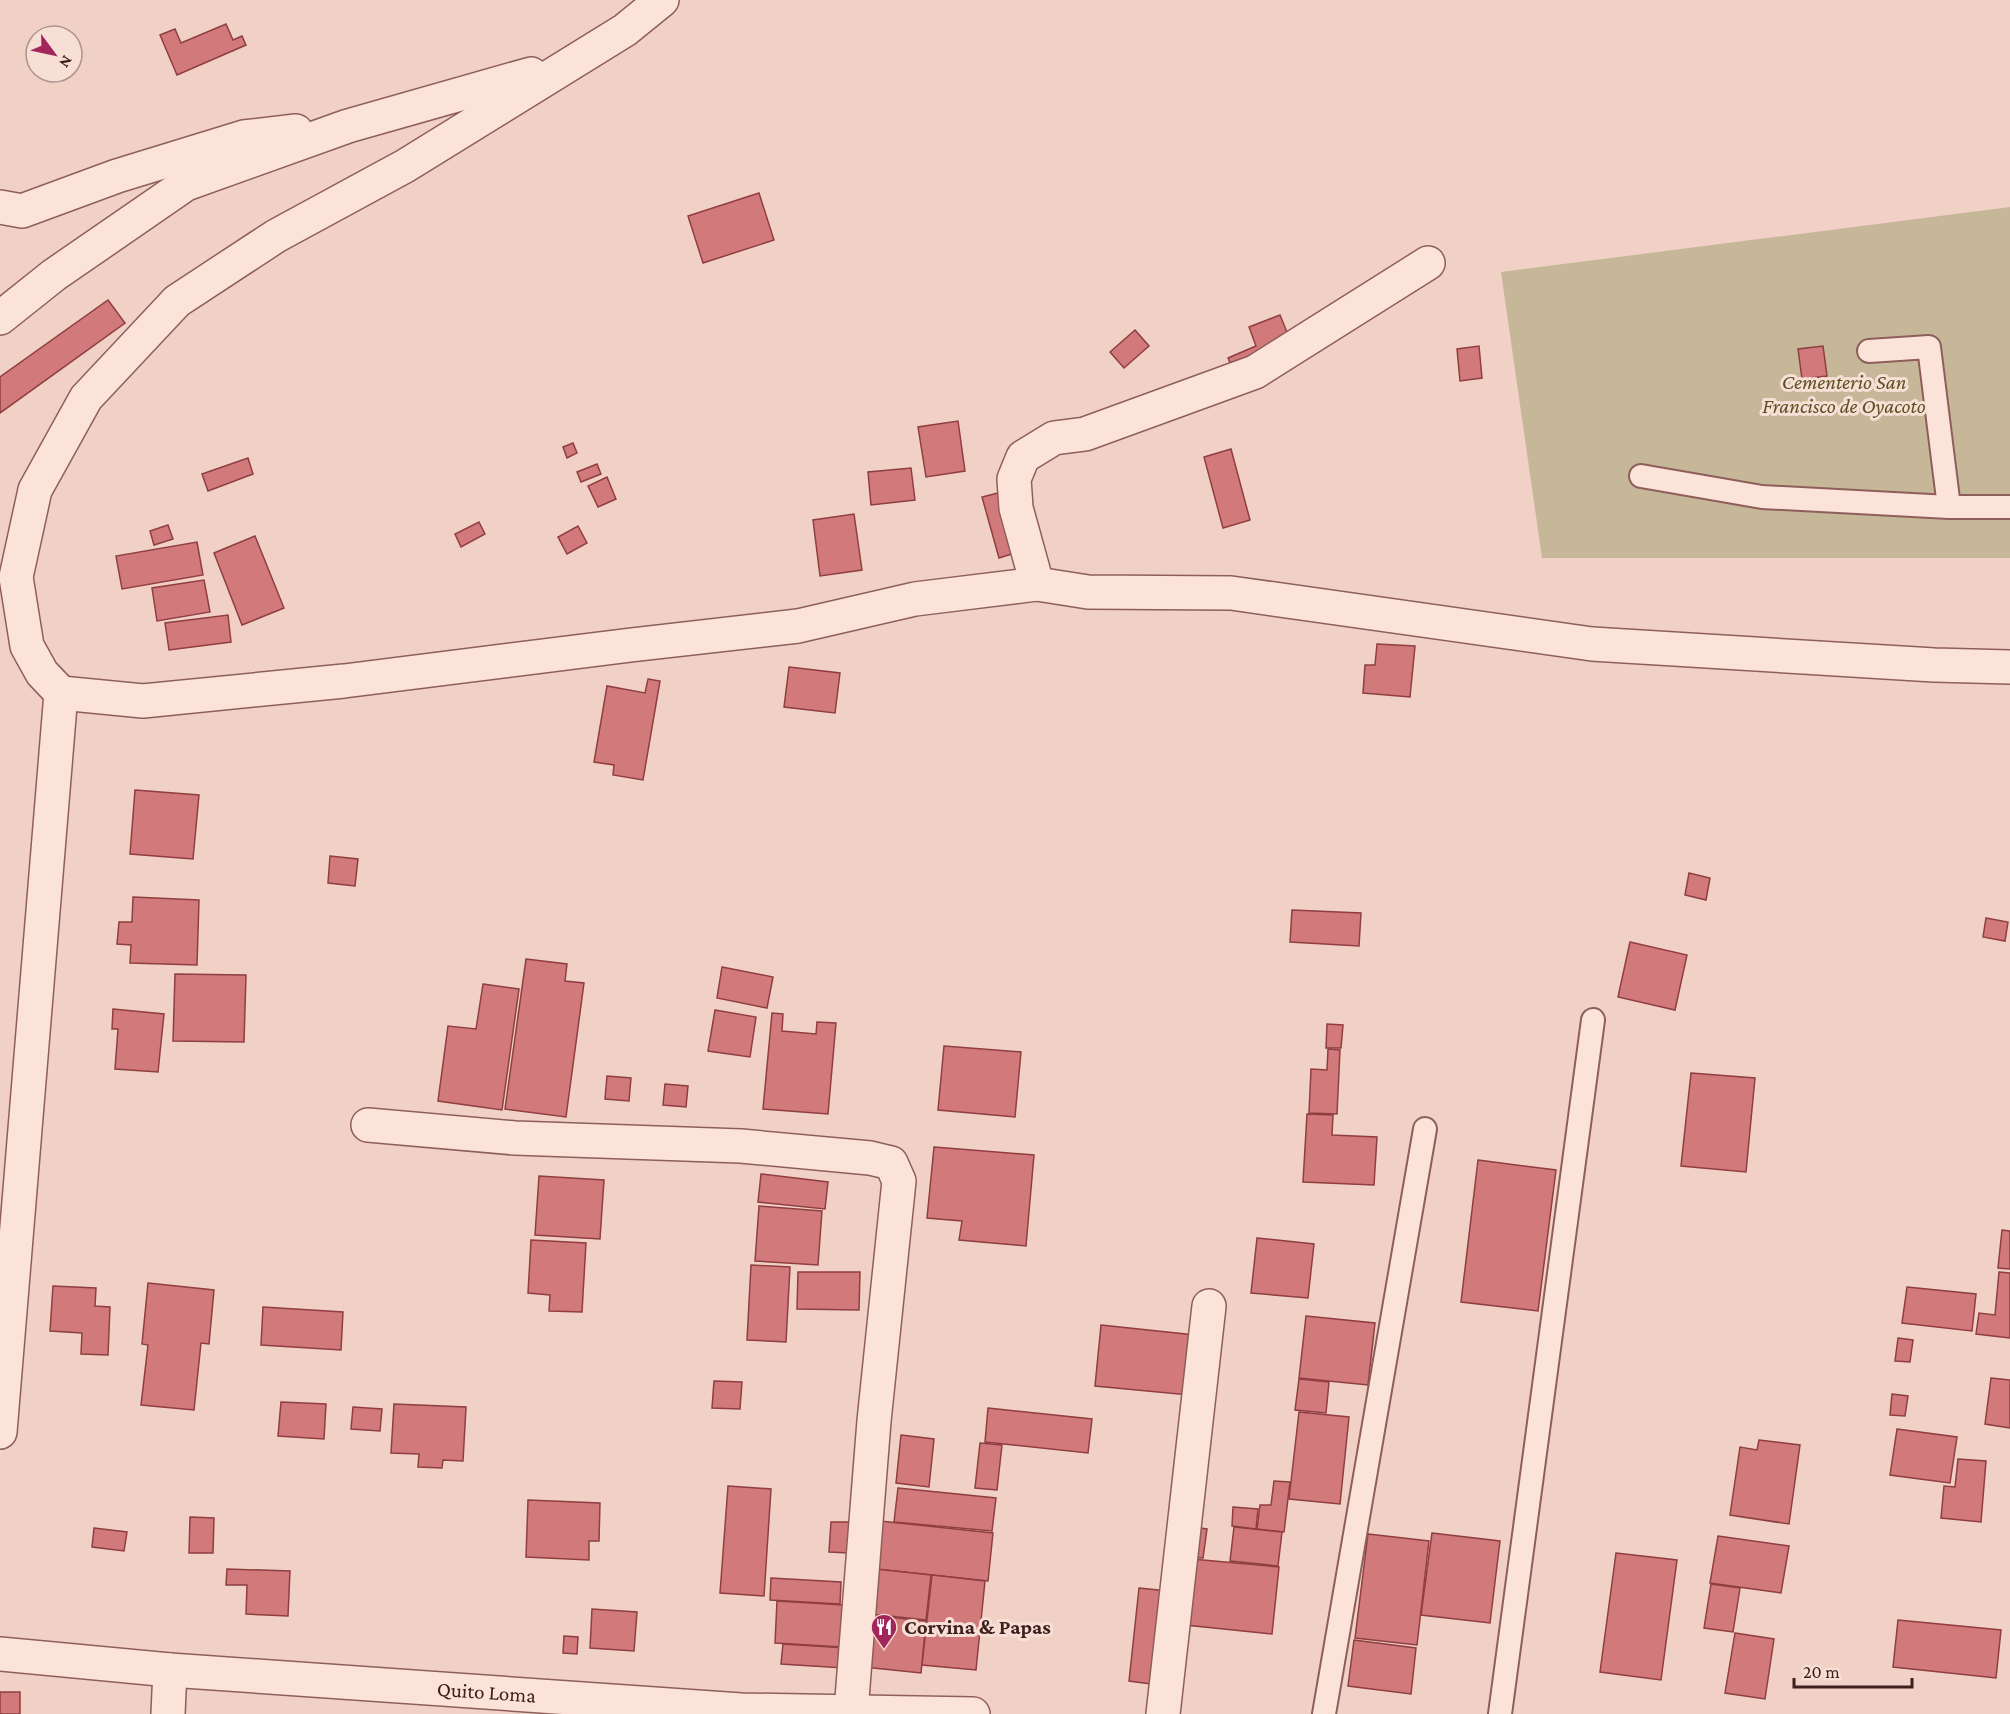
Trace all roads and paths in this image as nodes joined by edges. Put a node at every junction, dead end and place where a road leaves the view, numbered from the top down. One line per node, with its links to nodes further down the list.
1 (662, 0): 2 (street)
2 (573, 62): 3 (street); 13 (street)
3 (348, 126): 4 (street); 6 (street)
4 (0, 207)
5 (1428, 263): 11 (street)
6 (0, 318)
7 (1869, 351): 9 (lane)
8 (1641, 477): 9 (lane)
9 (1949, 507): 10 (lane)
10 (2010, 507)
11 (1037, 584): 12 (street); 13 (street)
12 (2010, 667)
13 (61, 693): 18 (street)
14 (1593, 1020): 27 (lane)
15 (368, 1125): 21 (street)
16 (1425, 1130): 26 (lane)
17 (1209, 1306): 25 (street)
18 (0, 1432)
19 (0, 1654): 20 (street, Quito Loma)
20 (170, 1670): 22 (street, Quito Loma); 23 (street)
21 (851, 1711): 22 (street, Quito Loma); 24 (street, Quito Loma)
22 (741, 1712)
23 (168, 1714)
24 (973, 1714)
25 (1162, 1714)
26 (1323, 1714)
27 (1500, 1714)

